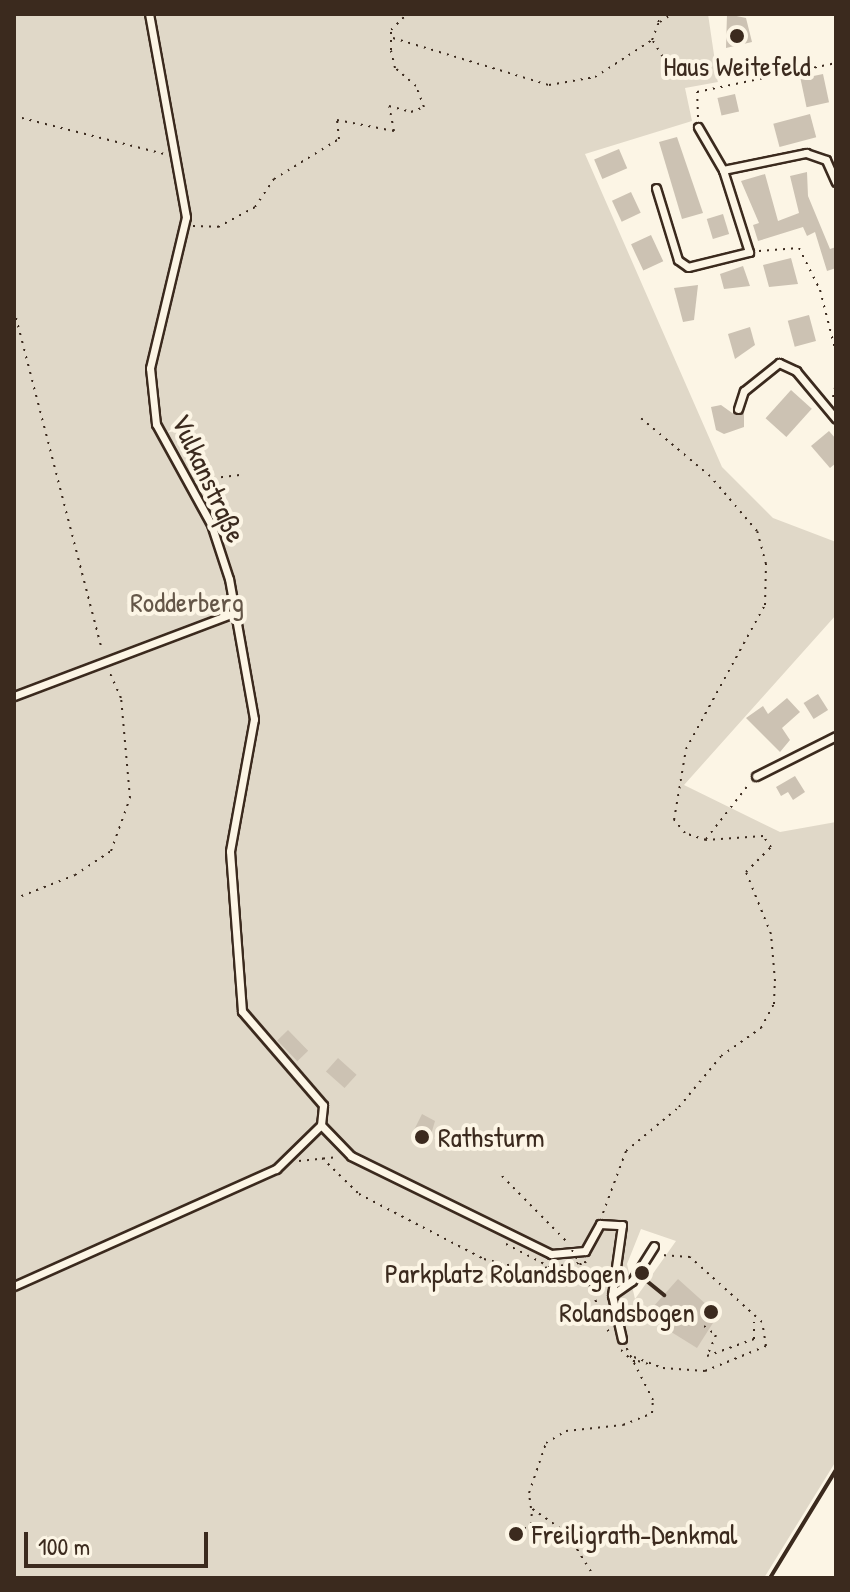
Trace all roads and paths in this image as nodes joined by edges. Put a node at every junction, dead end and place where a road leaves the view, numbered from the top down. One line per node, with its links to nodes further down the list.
1 (149, 14): 12 (lane, Vulkanstraße)
2 (407, 14): 6 (path)
3 (654, 14): 5 (path)
4 (672, 14): 5 (path)
5 (659, 22): 7 (path)
6 (391, 38): 7 (path); 16 (path)
7 (652, 40): 8 (path)
8 (666, 62)
9 (836, 63): 11 (path)
10 (14, 116): 12 (path)
11 (698, 127): 13 (lane)
12 (176, 151): 16 (lane, Vulkanstraße)
13 (723, 170): 14 (lane); 17 (lane)
14 (836, 182)
15 (656, 188): 17 (lane)
16 (184, 225): 25 (lane, Vulkanstraße)
17 (749, 252): 19 (path)
18 (14, 310): 27 (path)
19 (836, 353)
20 (836, 383): 22 (path)
21 (738, 409): 22 (lane)
22 (833, 416)
23 (641, 418): 31 (path)
24 (240, 475): 25 (path)
25 (189, 485): 26 (lane, Vulkanstraße)
26 (236, 612): 27 (lane); 33 (lane, Vulkanstraße)
27 (105, 662): 28 (lane); 32 (path)
28 (14, 696)
29 (836, 736): 30 (lane)
30 (756, 776): 31 (path)
31 (706, 840): 38 (path)
32 (14, 899)
33 (321, 1125): 34 (lane); 36 (lane)
34 (351, 1156): 35 (path); 38 (lane)
35 (322, 1158): 36 (path); 42 (path)
36 (290, 1160): 44 (lane)
37 (502, 1176): 40 (path, bridge)
38 (604, 1223): 45 (lane)
39 (654, 1246): 43 (lane)
40 (577, 1259)
41 (587, 1261): 42 (path)
42 (580, 1264): 51 (path, bridge)
43 (642, 1264): 45 (lane); 46 (path)
44 (14, 1286)
45 (612, 1295): 48 (lane)
46 (754, 1320): 50 (path); 51 (path)
47 (704, 1326): 50 (path)
48 (622, 1339)
49 (700, 1343): 50 (path)
50 (708, 1347)
51 (663, 1368): 52 (path)
52 (531, 1508): 53 (path); 54 (path)
53 (518, 1534)
54 (595, 1578)

